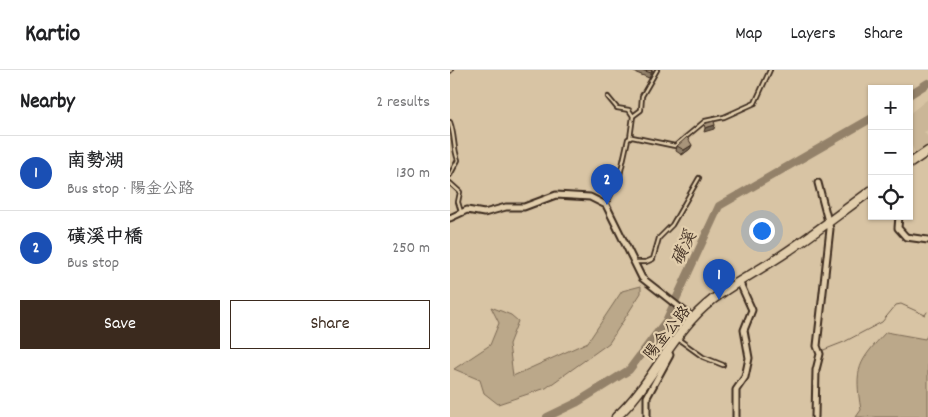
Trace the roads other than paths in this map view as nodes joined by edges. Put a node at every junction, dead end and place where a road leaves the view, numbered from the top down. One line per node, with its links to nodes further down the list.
1 (657, 70): 4 (lane)
2 (770, 70): 6 (lane)
3 (608, 97): 4 (lane)
4 (633, 116): 6 (lane)
5 (450, 122): 9 (lane)
6 (630, 138): 14 (lane)
7 (928, 151): 8 (main road)
8 (913, 161)
9 (450, 175)
10 (699, 178): 20 (lane)
11 (450, 183): 15 (lane)
12 (818, 183): 18 (street)
13 (868, 193): 18 (main road, 陽金公路)
14 (606, 205): 15 (street); 20 (street)
15 (462, 212): 16 (street)
16 (450, 218)
17 (898, 220): 19 (street)
18 (829, 222): 21 (main road, 陽金公路); 29 (street)
19 (928, 240)
20 (633, 262): 22 (street)
21 (739, 281): 22 (main road, 陽金公路); 28 (street)
22 (693, 318): 23 (main road, 陽金公路)
23 (676, 338): 24 (main road, 陽金公路); 25 (lane)
24 (667, 350): 26 (main road, 陽金公路); 27 (street)
25 (723, 365)
26 (616, 417)
27 (647, 417)
28 (736, 417)
29 (815, 417)

